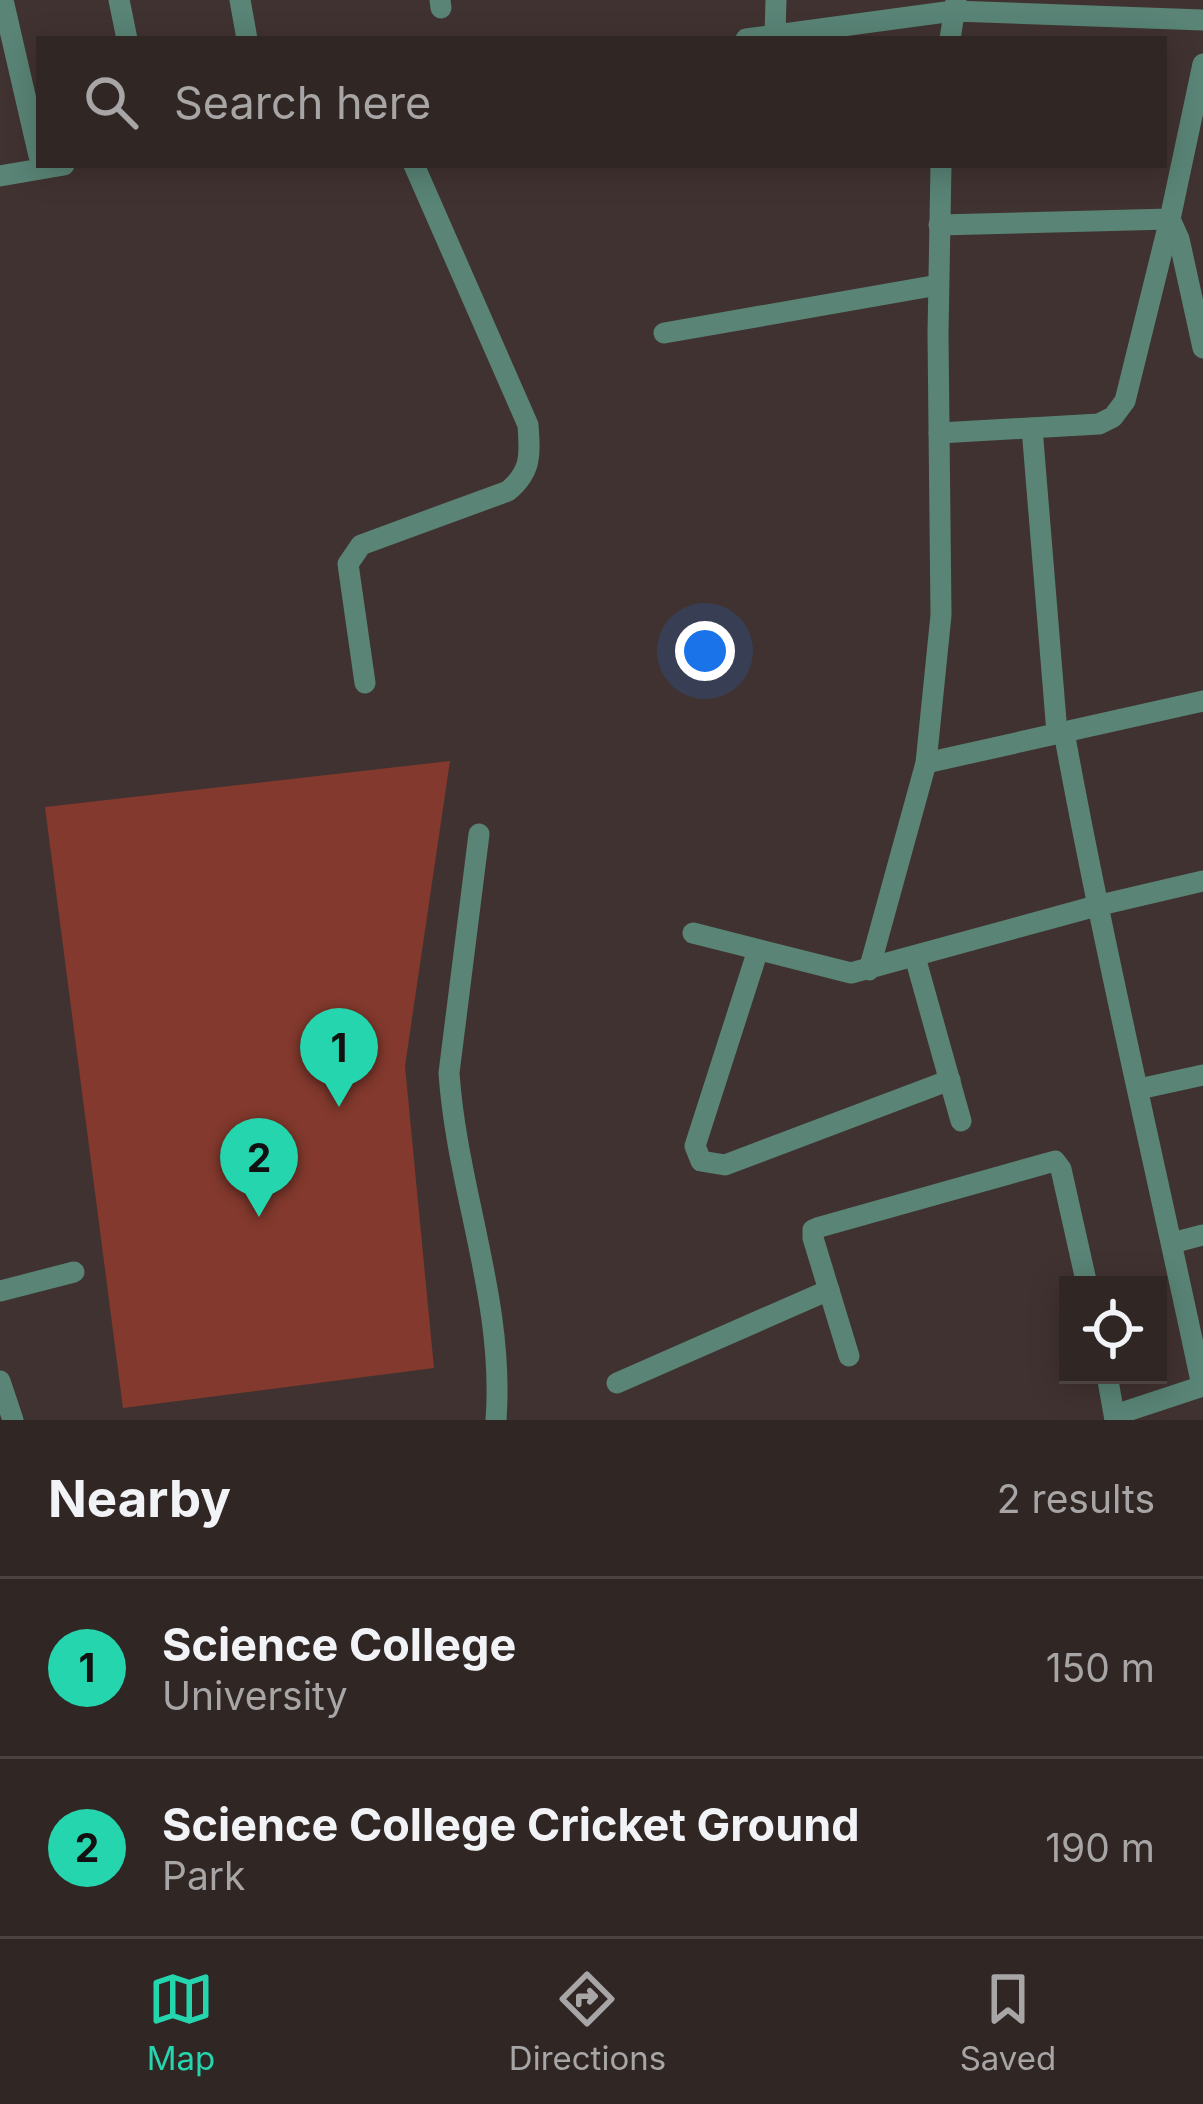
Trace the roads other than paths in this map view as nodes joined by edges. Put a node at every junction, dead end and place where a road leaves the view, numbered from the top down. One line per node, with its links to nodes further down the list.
1 (3, 0): 13 (street)
2 (119, 0): 8 (street)
3 (240, 0): 9 (street)
4 (776, 0): 7 (street)
5 (954, 6): 6 (street); 7 (street); 11 (street)
6 (1203, 20)
7 (775, 35): 10 (street)
8 (126, 36)
9 (247, 36)
10 (768, 36)
11 (950, 36)
12 (1203, 64): 18 (street)
13 (36, 123)
14 (36, 167): 17 (street)
15 (415, 168): 25 (street)
16 (941, 168): 19 (street)
17 (0, 176)
18 (1170, 219): 19 (street); 22 (street); 23 (street)
19 (939, 225): 20 (street)
20 (938, 285): 21 (street); 24 (street)
21 (664, 333)
22 (1203, 349)
23 (1032, 428): 24 (street); 27 (street)
24 (939, 433): 28 (street)
25 (365, 683)
26 (1203, 701): 27 (street)
27 (1061, 732): 28 (street); 31 (street)
28 (926, 764): 35 (street)
29 (478, 834): 53 (street)
30 (1203, 881): 31 (street)
31 (1096, 905): 34 (street); 38 (street)
32 (693, 933): 33 (street)
33 (758, 950): 35 (street); 37 (street)
34 (915, 957): 35 (street); 37 (street)
35 (869, 970)
36 (1203, 1075): 38 (street)
37 (950, 1080): 39 (street)
38 (1139, 1089): 41 (street)
39 (961, 1121)
40 (1203, 1235): 41 (street)
41 (1172, 1243): 50 (street)
42 (74, 1272): 45 (street)
43 (1085, 1276): 44 (street)
44 (829, 1290): 46 (street); 48 (street)
45 (0, 1291)
46 (849, 1356)
47 (0, 1381): 52 (street)
48 (617, 1384)
49 (1109, 1384): 51 (street)
50 (1202, 1386): 51 (street)
51 (1115, 1418)
52 (13, 1420)
53 (496, 1420)

